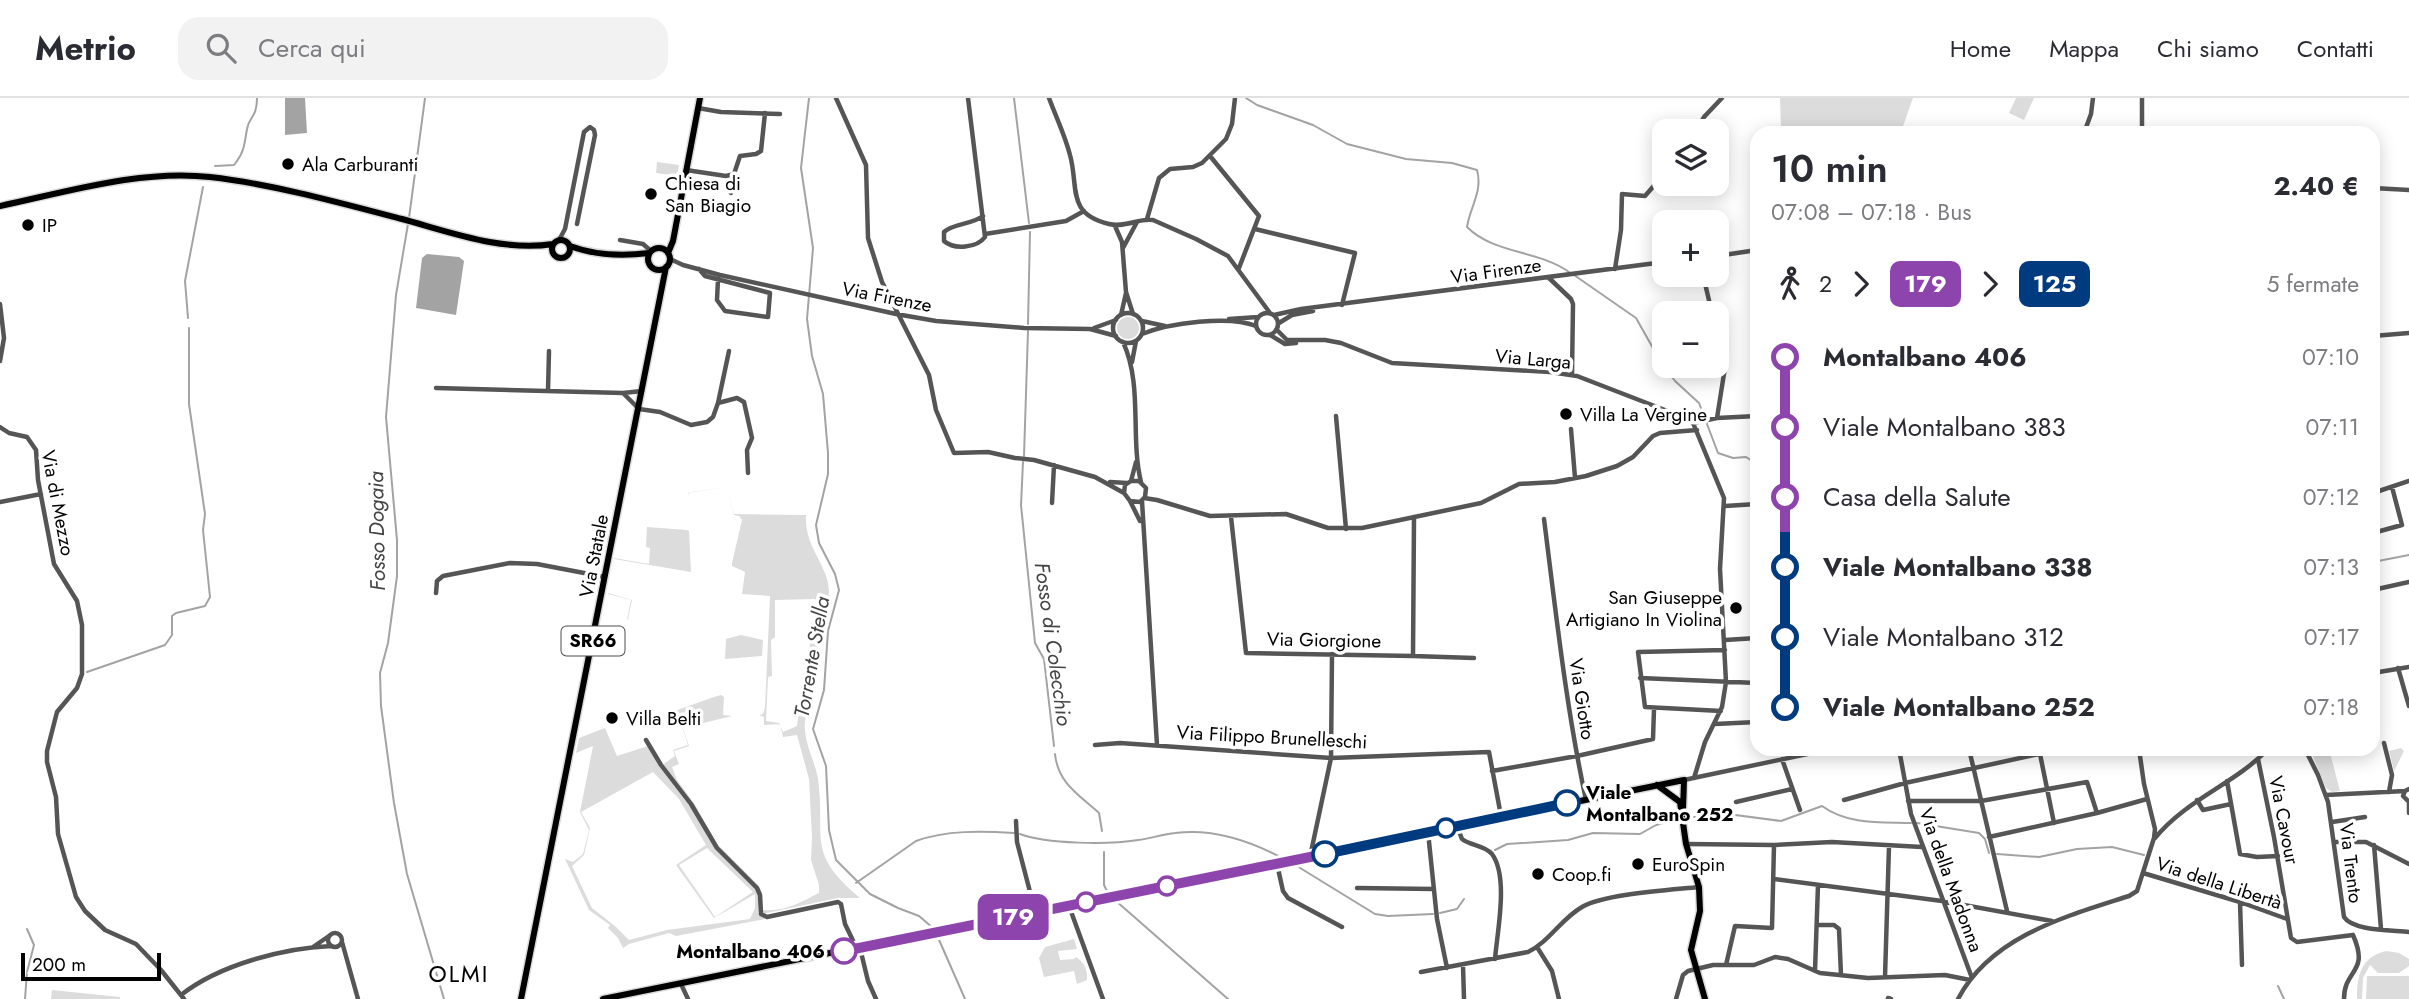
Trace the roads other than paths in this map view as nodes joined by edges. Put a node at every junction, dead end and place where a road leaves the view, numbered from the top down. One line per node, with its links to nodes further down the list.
1 (700, 98): 9 (main road, Via Statale / SR66)
2 (836, 98): 59 (street)
3 (968, 98): 26 (street)
4 (1049, 98): 25 (street)
5 (1235, 98): 15 (street)
6 (1722, 98): 12 (street)
7 (2093, 98): 13 (street)
8 (2142, 98): 14 (street)
9 (698, 108): 10 (street); 16 (main road, Via Statale / SR66)
10 (765, 113): 11 (street); 17 (street)
11 (780, 114)
12 (1703, 119)
13 (2087, 126)
14 (2142, 126)
15 (1210, 156): 27 (street); 31 (street)
16 (686, 170): 17 (street); 44 (main road, Via Statale / SR66)
17 (734, 174): 23 (street)
18 (573, 186): 19 (street); 19 (street); 34 (street)
19 (585, 188): 29 (street)
20 (2380, 188): 22 (street)
21 (1652, 189): 49 (street)
22 (2409, 190)
23 (732, 193)
24 (0, 206): 35 (main road)
25 (1084, 211): 30 (street); 32 (street)
26 (983, 216): 32 (street); 32 (street)
27 (1147, 219): 28 (street); 48 (street)
28 (1138, 222): 30 (street); 36 (street)
29 (577, 224)
30 (1114, 225): 36 (street)
31 (1255, 229): 48 (street); 57 (street)
32 (985, 234)
33 (620, 240): 39 (street)
34 (562, 243): 35 (main road); 37 (main road); 40 (main road); 42 (main road)
35 (537, 247): 40 (main road)
36 (1123, 249): 54 (street)
37 (585, 251): 42 (main road); 43 (main road)
38 (1750, 251): 41 (street)
39 (650, 252): 43 (main road); 44 (main road); 45 (main road)
40 (553, 253): 42 (main road)
41 (1729, 254)
42 (569, 255)
43 (635, 255): 45 (main road)
44 (667, 259): 47 (street, Via Firenze); 50 (main road); 53 (main road, Via Statale / SR66)
45 (648, 261): 50 (main road)
46 (1652, 264): 49 (street, Via Firenze)
47 (699, 269): 52 (street); 59 (street, Via Firenze)
48 (1239, 269): 55 (street)
49 (1615, 269): 51 (street, Via Firenze)
50 (656, 270): 53 (main road)
51 (1549, 278): 57 (street, Via Firenze); 84 (street)
52 (718, 279): 52 (street)
53 (664, 284): 89 (main road, Via Statale / SR66)
54 (1126, 292): 60 (street); 62 (street)
55 (1261, 302): 61 (street); 63 (street)
56 (0, 304): 82 (street)
57 (1342, 305): 58 (street, Via Firenze)
58 (1332, 307): 61 (street, Via Firenze); 67 (street, Via Firenze)
59 (897, 314): 70 (street, Via Firenze); 103 (street)
60 (1133, 314): 62 (street); 65 (street, Via Firenze)
61 (1272, 314): 63 (street, Via Firenze); 67 (street)
62 (1121, 315): 64 (street, Via Firenze)
63 (1261, 315): 66 (street, Via Firenze); 69 (street)
64 (1116, 320): 70 (street, Via Firenze); 75 (street)
65 (1142, 321): 68 (street, Via Firenze); 73 (street)
66 (1217, 321): 68 (street, Via Firenze); 69 (street, Via Firenze)
67 (1279, 323): 71 (street)
68 (1166, 326): 73 (street, Via Firenze)
69 (1256, 326): 74 (street, Via Firenze)
70 (1090, 329): 75 (street, Via Firenze)
71 (1277, 330): 74 (street); 78 (street, Via Larga)
72 (2409, 333): 76 (street)
73 (1142, 334): 77 (street)
74 (1270, 335): 78 (street, Via Larga)
75 (1116, 336): 79 (street, Via Firenze)
76 (2380, 336)
77 (1136, 341): 79 (street); 83 (street)
78 (1300, 341): 84 (street, Via Larga)
79 (1123, 342): 83 (street)
80 (549, 351): 87 (street)
81 (729, 351): 91 (street)
82 (0, 361)
83 (1131, 366): 102 (street)
84 (1572, 375): 95 (street, Via Larga)
85 (1723, 378): 96 (street)
86 (436, 388): 87 (street)
87 (548, 391): 88 (street)
88 (623, 393): 89 (street); 90 (street)
89 (642, 394): 90 (street); 92 (main road, Via Statale / SR66)
90 (628, 398): 92 (street)
91 (718, 403): 92 (street); 104 (street)
92 (639, 409): 128 (main road, Via Statale / SR66)
93 (1336, 416): 126 (street)
94 (1750, 416): 96 (street)
95 (1683, 417): 97 (street, Via Larga); 101 (street)
96 (1717, 418): 97 (street)
97 (1693, 423): 100 (street)
98 (0, 427): 114 (street, Via di Mezzo)
99 (1572, 429): 105 (street)
100 (1697, 430): 101 (street); 121 (street)
101 (1682, 431): 105 (street)
102 (1137, 458): 108 (street); 109 (street)
103 (1054, 465): 106 (street); 119 (street)
104 (748, 473)
105 (1575, 478): 123 (street)
106 (1105, 481): 108 (street); 113 (street)
107 (2409, 481): 110 (street)
108 (1129, 482): 109 (street); 113 (street)
109 (1141, 482): 112 (street)
110 (2392, 486): 111 (street); 127 (street)
111 (2380, 490)
112 (1147, 491): 115 (street); 116 (street)
113 (1124, 493): 117 (street)
114 (41, 494): 118 (street); 249 (street, Via di Mezzo)
115 (1143, 499): 116 (street); 117 (street); 125 (street)
116 (1157, 500): 122 (street)
117 (1130, 501): 125 (street)
118 (0, 502)
119 (1052, 503)
120 (1750, 504): 121 (street)
121 (1725, 506): 133 (street)
122 (1231, 517): 126 (street); 135 (street, Via Giorgione)
123 (1414, 517): 126 (street); 136 (street)
124 (1544, 519): 153 (street, Via Giotto)
125 (1142, 528): 152 (street)
126 (1346, 529)
127 (2380, 531)
128 (605, 578): 131 (street); 251 (main road, Via Statale / SR66)
129 (2409, 582): 130 (street)
130 (2380, 588)
131 (436, 593)
132 (1750, 638): 133 (street)
133 (1725, 640): 134 (street)
134 (1726, 650): 141 (street); 142 (street)
135 (1332, 654): 136 (street, Via Giorgione); 162 (street)
136 (1413, 656): 137 (street, Via Giorgione)
137 (1474, 658)
138 (2409, 667): 139 (street)
139 (2398, 668): 140 (street); 144 (street)
140 (2380, 672)
141 (1640, 678): 142 (street); 145 (street)
142 (1726, 682): 143 (street); 146 (street)
143 (1750, 683)
144 (2409, 706)
145 (1654, 709): 146 (street); 153 (street)
146 (1720, 712): 148 (street)
147 (1750, 722): 148 (street)
148 (1714, 724): 167 (street)
149 (646, 740): 235 (street)
150 (2384, 743): 175 (street)
151 (1095, 745): 152 (street, Via Filippo Brunelleschi)
152 (1157, 746): 162 (street, Via Filippo Brunelleschi)
153 (1577, 756): 166 (street); 178 (street, Via Giotto)
154 (1797, 756): 163 (street)
155 (1900, 756): 170 (street, Via della Madonna)
156 (1971, 756): 165 (street)
157 (2031, 756): 165 (street)
158 (2040, 756): 172 (street)
159 (2142, 756): 177 (street)
160 (2262, 756): 164 (street)
161 (2308, 756): 176 (street, Via Trento)
162 (1331, 758): 166 (street, Via Filippo Brunelleschi); 207 (street)
163 (1782, 759): 167 (street); 173 (street)
164 (2258, 760): 169 (street); 206 (street, Via Cavour)
165 (1974, 769): 170 (street); 182 (street)
166 (1492, 771): 190 (street)
167 (1694, 778): 168 (street)
168 (1684, 780): 171 (main road); 183 (main road); 191 (main road)
169 (2227, 781): 180 (street); 186 (street)
170 (1905, 783): 179 (street); 181 (street, Via della Madonna)
171 (1657, 785): 178 (main road); 183 (main road)
172 (2046, 788): 182 (street); 188 (street); 195 (street)
173 (1792, 789): 184 (street); 187 (street)
174 (2407, 790): 175 (street); 185 (street)
175 (2389, 792): 176 (street)
176 (2326, 795): 194 (street, Via Trento)
177 (2147, 799): 188 (street); 199 (street)
178 (1586, 800): 190 (main road)
179 (1844, 800)
180 (2197, 800): 186 (street); 199 (street)
181 (1908, 801): 182 (street); 205 (street, Via della Madonna)
182 (1981, 801): 198 (street)
183 (1680, 802): 191 (main road)
184 (1736, 802)
185 (2409, 802): 189 (street)
186 (2231, 804): 206 (street)
187 (1800, 810)
188 (2097, 813): 195 (street)
189 (2409, 813)
190 (1501, 816): 196 (main road)
191 (1683, 816): 201 (main road)
192 (2365, 817): 194 (street)
193 (1016, 821): 221 (street)
194 (2332, 822): 200 (street, Via Trento)
195 (2054, 823): 198 (street)
196 (1457, 826): 197 (main road); 236 (street)
197 (1429, 832): 207 (main road); 215 (street)
198 (1989, 837): 220 (street)
199 (2154, 838): 210 (street)
200 (2335, 842): 203 (street); 225 (street, Via Trento)
201 (1686, 844): 202 (street); 213 (main road)
202 (1774, 845): 204 (street); 211 (street)
203 (2374, 845): 209 (street); 227 (street)
204 (1889, 846): 205 (street); 216 (street)
205 (1922, 847): 217 (street, Via della Madonna)
206 (2278, 856): 222 (street, Via Cavour)
207 (1310, 857): 208 (main road)
208 (1279, 863): 219 (main road); 226 (street)
209 (2409, 864)
210 (2143, 873): 218 (street, Via della Libertà); 223 (street)
211 (1774, 879): 212 (street); 239 (street)
212 (1818, 885): 216 (street); 224 (street)
213 (1699, 887): 233 (street); 242 (main road)
214 (1357, 888): 215 (street)
215 (1434, 889): 241 (street)
216 (1888, 893): 217 (street); 246 (street)
217 (1942, 901): 220 (street); 247 (street, Via della Madonna)
218 (2240, 902): 222 (street, Via della Libertà); 240 (street)
219 (1069, 906): 221 (main road); 255 (street)
220 (2007, 911): 223 (street)
221 (1035, 912): 235 (main road)
222 (2287, 919): 229 (street)
223 (2053, 921): 247 (street)
224 (1817, 925): 243 (street); 245 (street)
225 (2355, 926): 227 (street, Via Trento); 229 (street)
226 (1342, 927)
227 (2381, 929): 228 (street, Via Trento)
228 (2409, 932)
229 (2353, 935): 261 (street)
230 (330, 936): 231 (street); 232 (street); 234 (street)
231 (342, 942): 232 (street); 237 (street)
232 (332, 946): 234 (street); 237 (street)
233 (1537, 947): 236 (street); 257 (street)
234 (312, 948): 249 (street)
235 (859, 948): 248 (main road); 254 (street)
236 (1495, 959): 238 (street)
237 (345, 960): 250 (street)
238 (1463, 965): 241 (street); 256 (street)
239 (1726, 965): 242 (street); 243 (street)
240 (2242, 965)
241 (1447, 968): 244 (street)
242 (1696, 969): 258 (street); 259 (main road)
243 (1815, 971): 245 (street)
244 (1421, 972)
245 (1841, 975): 246 (street)
246 (1885, 977): 247 (street)
247 (1971, 979): 260 (street)
248 (681, 984): 252 (main road); 253 (street)
249 (182, 997)
250 (358, 999)
251 (522, 999)
252 (603, 999)
253 (688, 999)
254 (876, 999)
255 (1103, 999)
256 (1464, 999)
257 (1559, 999)
258 (1676, 999)
259 (1705, 999)
260 (1958, 999)
261 (2344, 999)

